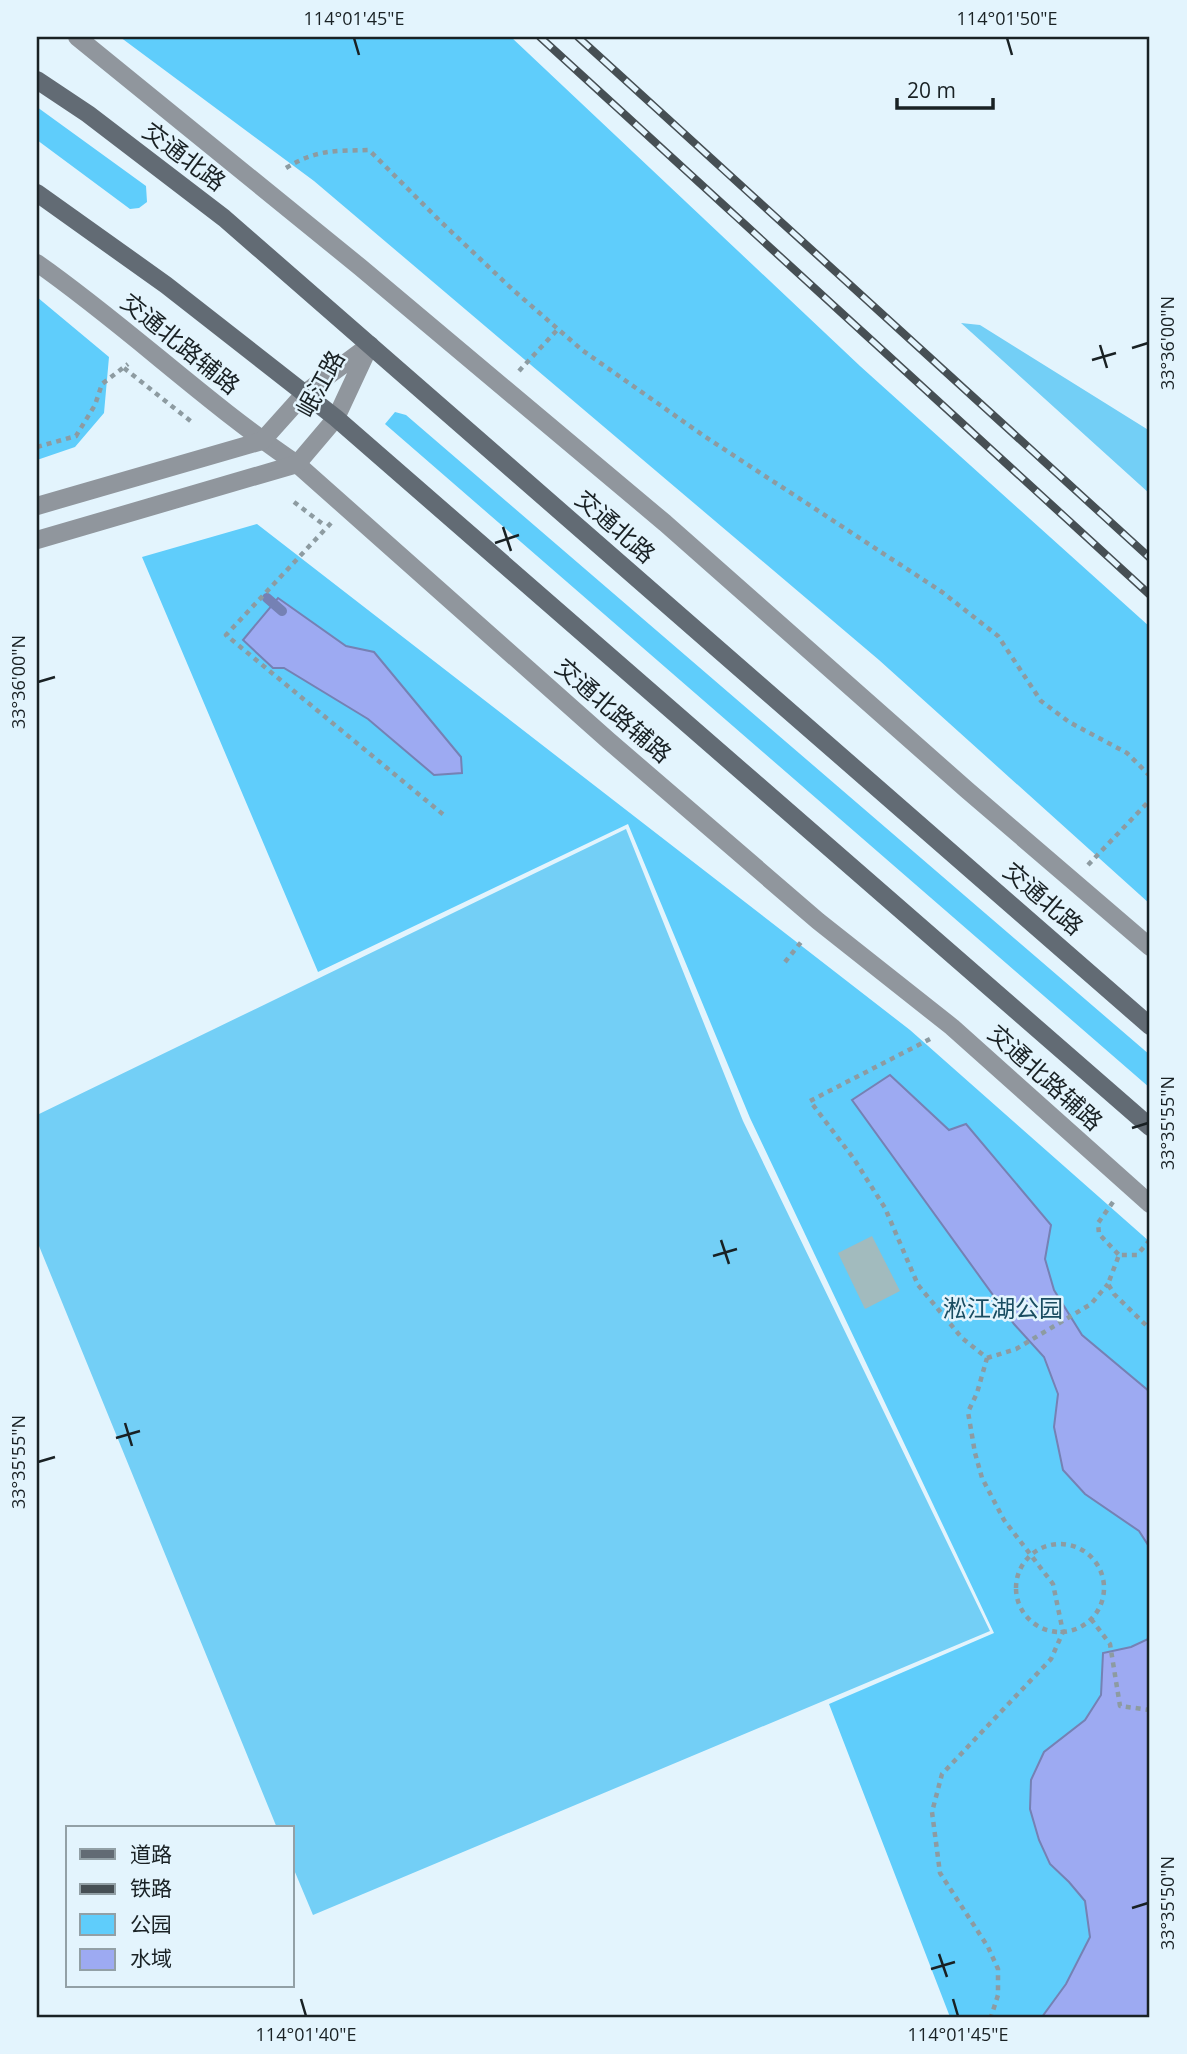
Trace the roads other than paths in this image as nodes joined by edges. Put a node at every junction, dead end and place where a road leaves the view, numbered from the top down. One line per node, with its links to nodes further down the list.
1 (77, 37): 12 (street)
2 (37, 80): 5 (main road, 交通北路)
3 (37, 193): 6 (main road)
4 (37, 263): 8 (street, 交通北路辅路)
5 (370, 345): 6 (street, 岷江路); 7 (street, 岷江路); 13 (main road, 交通北路)
6 (305, 393): 7 (main road); 8 (street, 岷江路)
7 (336, 418): 9 (street, 岷江路); 14 (main road)
8 (262, 441): 9 (street, 交通北路辅路); 10 (street)
9 (297, 464): 11 (street); 15 (street, 交通北路辅路)
10 (37, 506)
11 (37, 540)
12 (1150, 947)
13 (1150, 1026)
14 (1150, 1127)
15 (1150, 1204)

